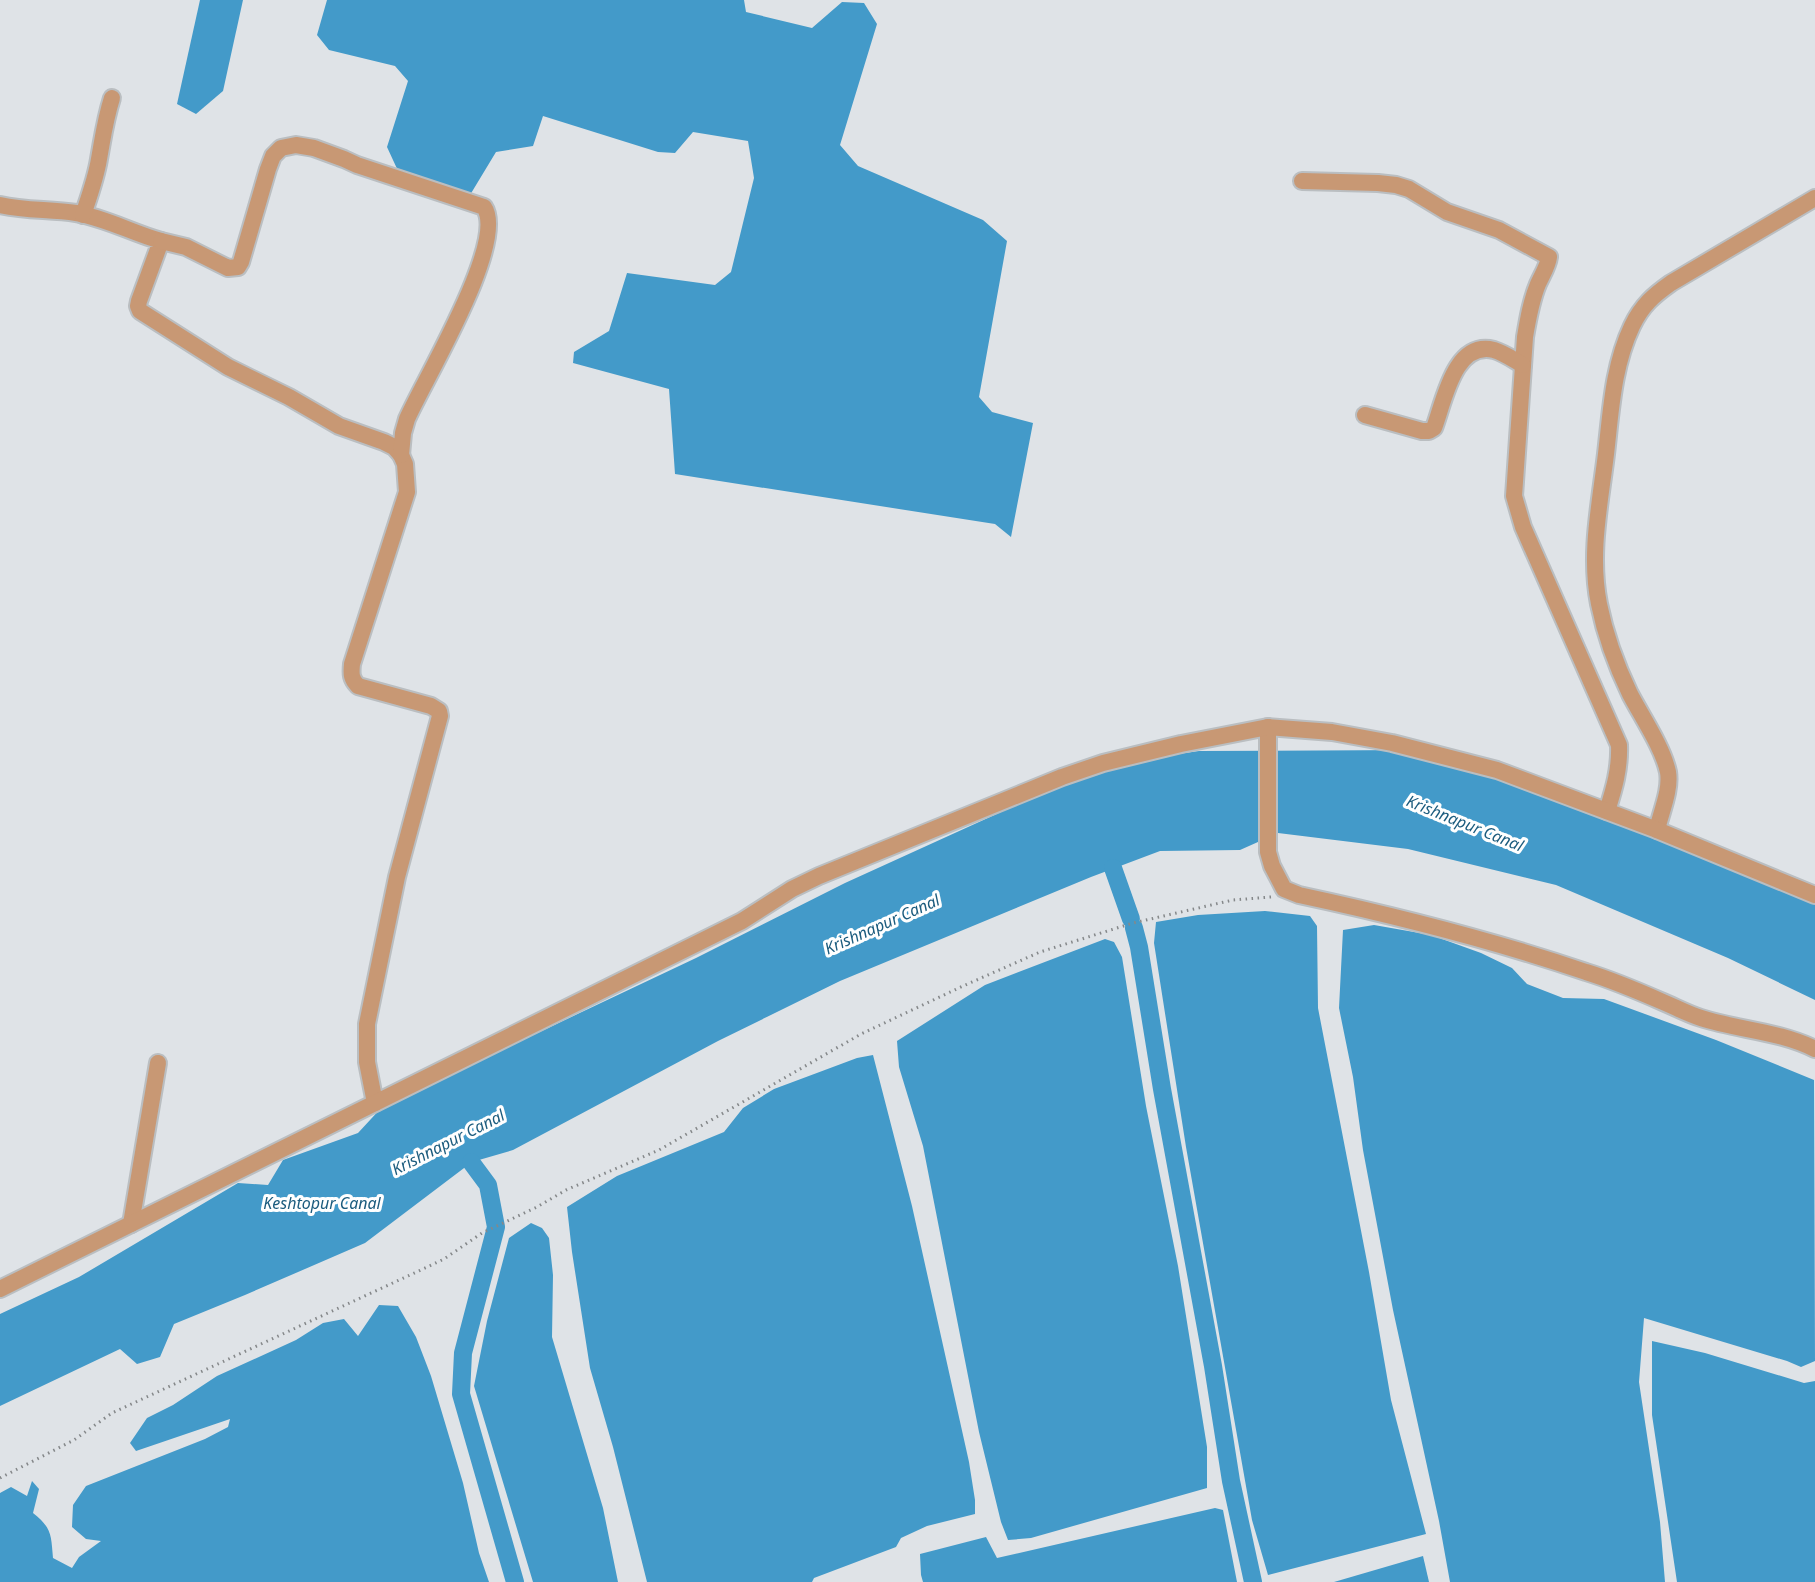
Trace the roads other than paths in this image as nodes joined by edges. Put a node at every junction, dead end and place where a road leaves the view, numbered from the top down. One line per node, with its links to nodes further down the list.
1 (112, 98): 5 (street)
2 (1302, 181): 7 (street)
3 (1815, 198): 12 (street)
4 (0, 205): 5 (street)
5 (83, 215): 6 (street)
6 (161, 241): 9 (street); 9 (street)
7 (1523, 365): 8 (street); 11 (street)
8 (1365, 415)
9 (401, 455): 16 (street)
10 (1268, 727): 11 (street); 14 (street); 16 (street)
11 (1607, 812): 12 (street)
12 (1657, 830): 13 (street)
13 (1815, 895)
14 (1815, 1049)
15 (158, 1063): 17 (street)
16 (375, 1103): 17 (street)
17 (131, 1224): 18 (street)
18 (0, 1289)

